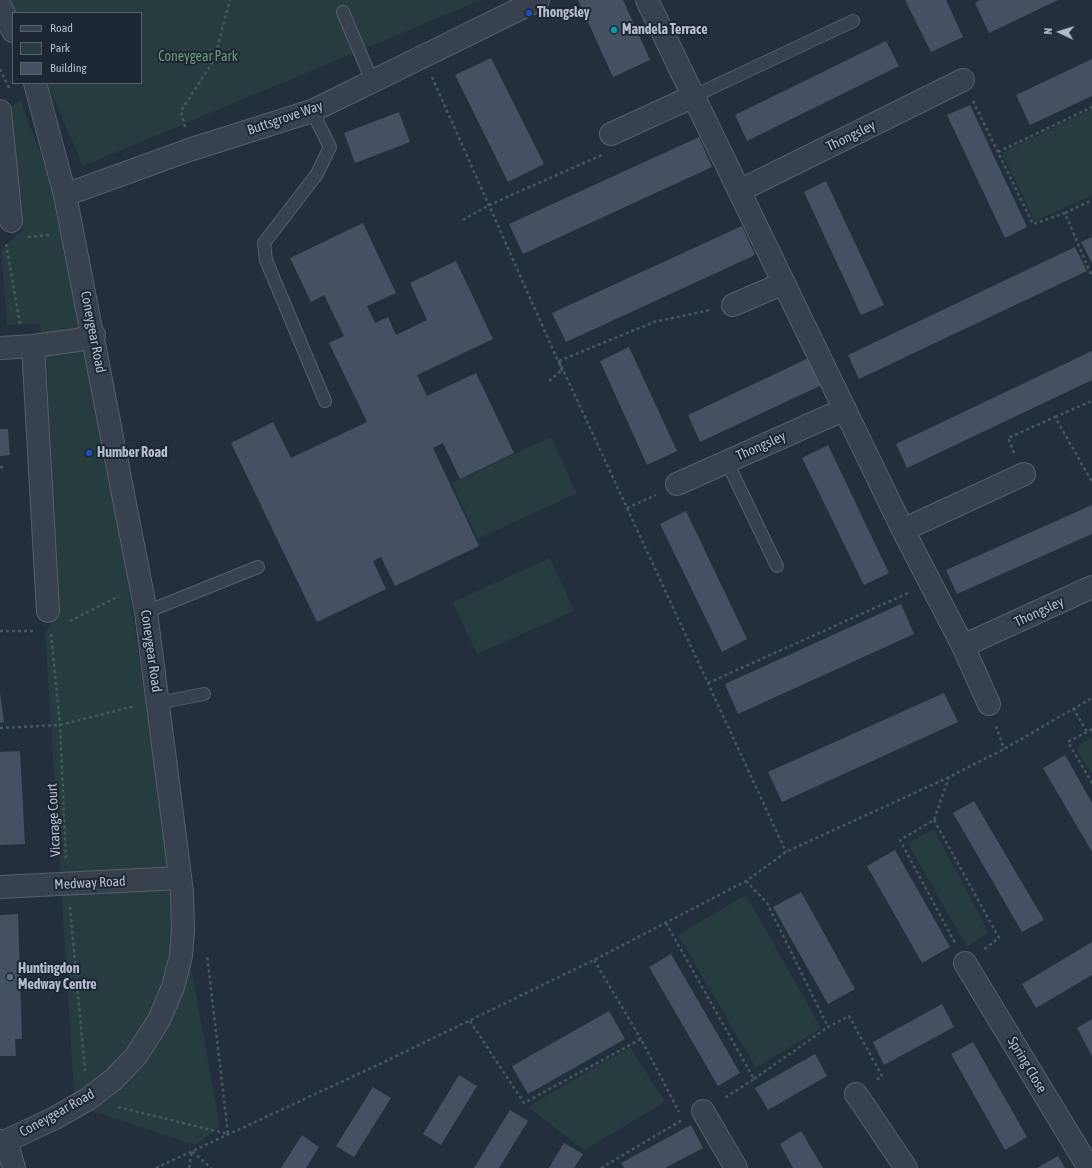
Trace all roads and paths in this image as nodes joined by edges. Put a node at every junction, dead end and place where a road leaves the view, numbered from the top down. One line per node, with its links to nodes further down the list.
1 (230, 0): 17 (path)
2 (538, 0): 8 (street, Buttsgrove Way)
3 (647, 0): 12 (street)
4 (0, 6): 7 (street)
5 (343, 12): 10 (lane)
6 (853, 21): 12 (lane)
7 (12, 30)
8 (422, 56): 10 (street, Buttsgrove Way); 22 (path)
9 (963, 80): 18 (path); 19 (street, Thongsley)
10 (372, 81): 15 (street, Buttsgrove Way)
11 (35, 84): 20 (street, Coneygear Road)
12 (694, 96): 16 (street); 19 (street)
13 (1092, 107): 18 (path)
14 (0, 110): 25 (street)
15 (312, 111): 17 (street, Buttsgrove Way); 37 (lane)
16 (608, 144): 22 (path)
17 (189, 150): 20 (street, Buttsgrove Way)
18 (998, 152): 23 (path)
19 (739, 191): 28 (street)
20 (66, 195): 30 (street, Coneygear Road)
21 (1092, 200): 23 (path)
22 (489, 205): 24 (path); 34 (path)
23 (1065, 213): 27 (path)
24 (463, 220)
25 (8, 230): 26 (path); 31 (path)
26 (50, 235)
27 (1092, 277)
28 (784, 283): 29 (street); 38 (street)
29 (733, 305): 33 (path)
30 (94, 335): 31 (street); 53 (street, Coneygear Road)
31 (33, 346): 32 (street); 52 (street)
32 (0, 348)
33 (559, 361): 34 (path); 46 (path)
34 (562, 370): 35 (path)
35 (549, 380)
36 (1092, 400): 39 (path)
37 (325, 401)
38 (845, 409): 40 (street, Thongsley); 47 (street)
39 (1055, 417): 43 (path); 44 (path)
40 (727, 462): 45 (street, Thongsley); 48 (lane)
41 (0, 467): 42 (path)
42 (4, 467)
43 (1024, 474): 47 (street)
44 (1092, 482)
45 (677, 484): 46 (path)
46 (627, 508): 55 (path)
47 (903, 530): 50 (street)
48 (777, 566)
49 (258, 567): 53 (lane)
50 (930, 583): 54 (street); 55 (path)
51 (1092, 587): 54 (street, Thongsley)
52 (48, 611): 61 (path, Vicarage Court)
53 (146, 612): 58 (street, Coneygear Road)
54 (963, 646): 59 (street)
55 (708, 683): 68 (path)
56 (204, 694): 58 (lane)
57 (1092, 698): 60 (path)
58 (158, 703): 61 (path); 69 (street, Coneygear Road)
59 (989, 704)
60 (1073, 708): 64 (path); 65 (path)
61 (60, 725): 62 (path); 71 (path, Vicarage Court)
62 (0, 728)
63 (1092, 729): 64 (path)
64 (1087, 732): 66 (path)
65 (949, 777): 67 (path); 68 (path)
66 (1092, 783)
67 (934, 820): 76 (path); 76 (path)
68 (786, 852): 70 (path)
69 (180, 878): 71 (street, Medway Road); 82 (street, Coneygear Road)
70 (746, 881): 73 (path); 78 (path)
71 (68, 884): 72 (street, Medway Road); 82 (path, Vicarage Court)
72 (0, 887)
73 (666, 923): 75 (path); 80 (path)
74 (206, 949): 85 (path)
75 (594, 960): 77 (path); 79 (path)
76 (965, 963): 95 (street, Spring Close)
77 (470, 1021): 79 (path); 85 (path)
78 (828, 1027): 80 (path); 81 (path)
79 (641, 1039): 84 (path)
80 (754, 1079): 83 (path)
81 (856, 1094): 94 (street)
82 (88, 1099): 85 (path); 86 (street, Coneygear Road)
83 (703, 1111): 84 (path); 93 (street)
84 (683, 1120): 92 (path)
85 (228, 1134): 87 (path)
86 (3, 1141): 88 (street)
87 (192, 1151): 89 (path); 90 (path); 91 (path)
88 (14, 1168)
89 (156, 1168)
90 (189, 1168)
91 (211, 1168)
92 (601, 1168)
93 (736, 1168)
94 (906, 1168)
95 (1089, 1168)

